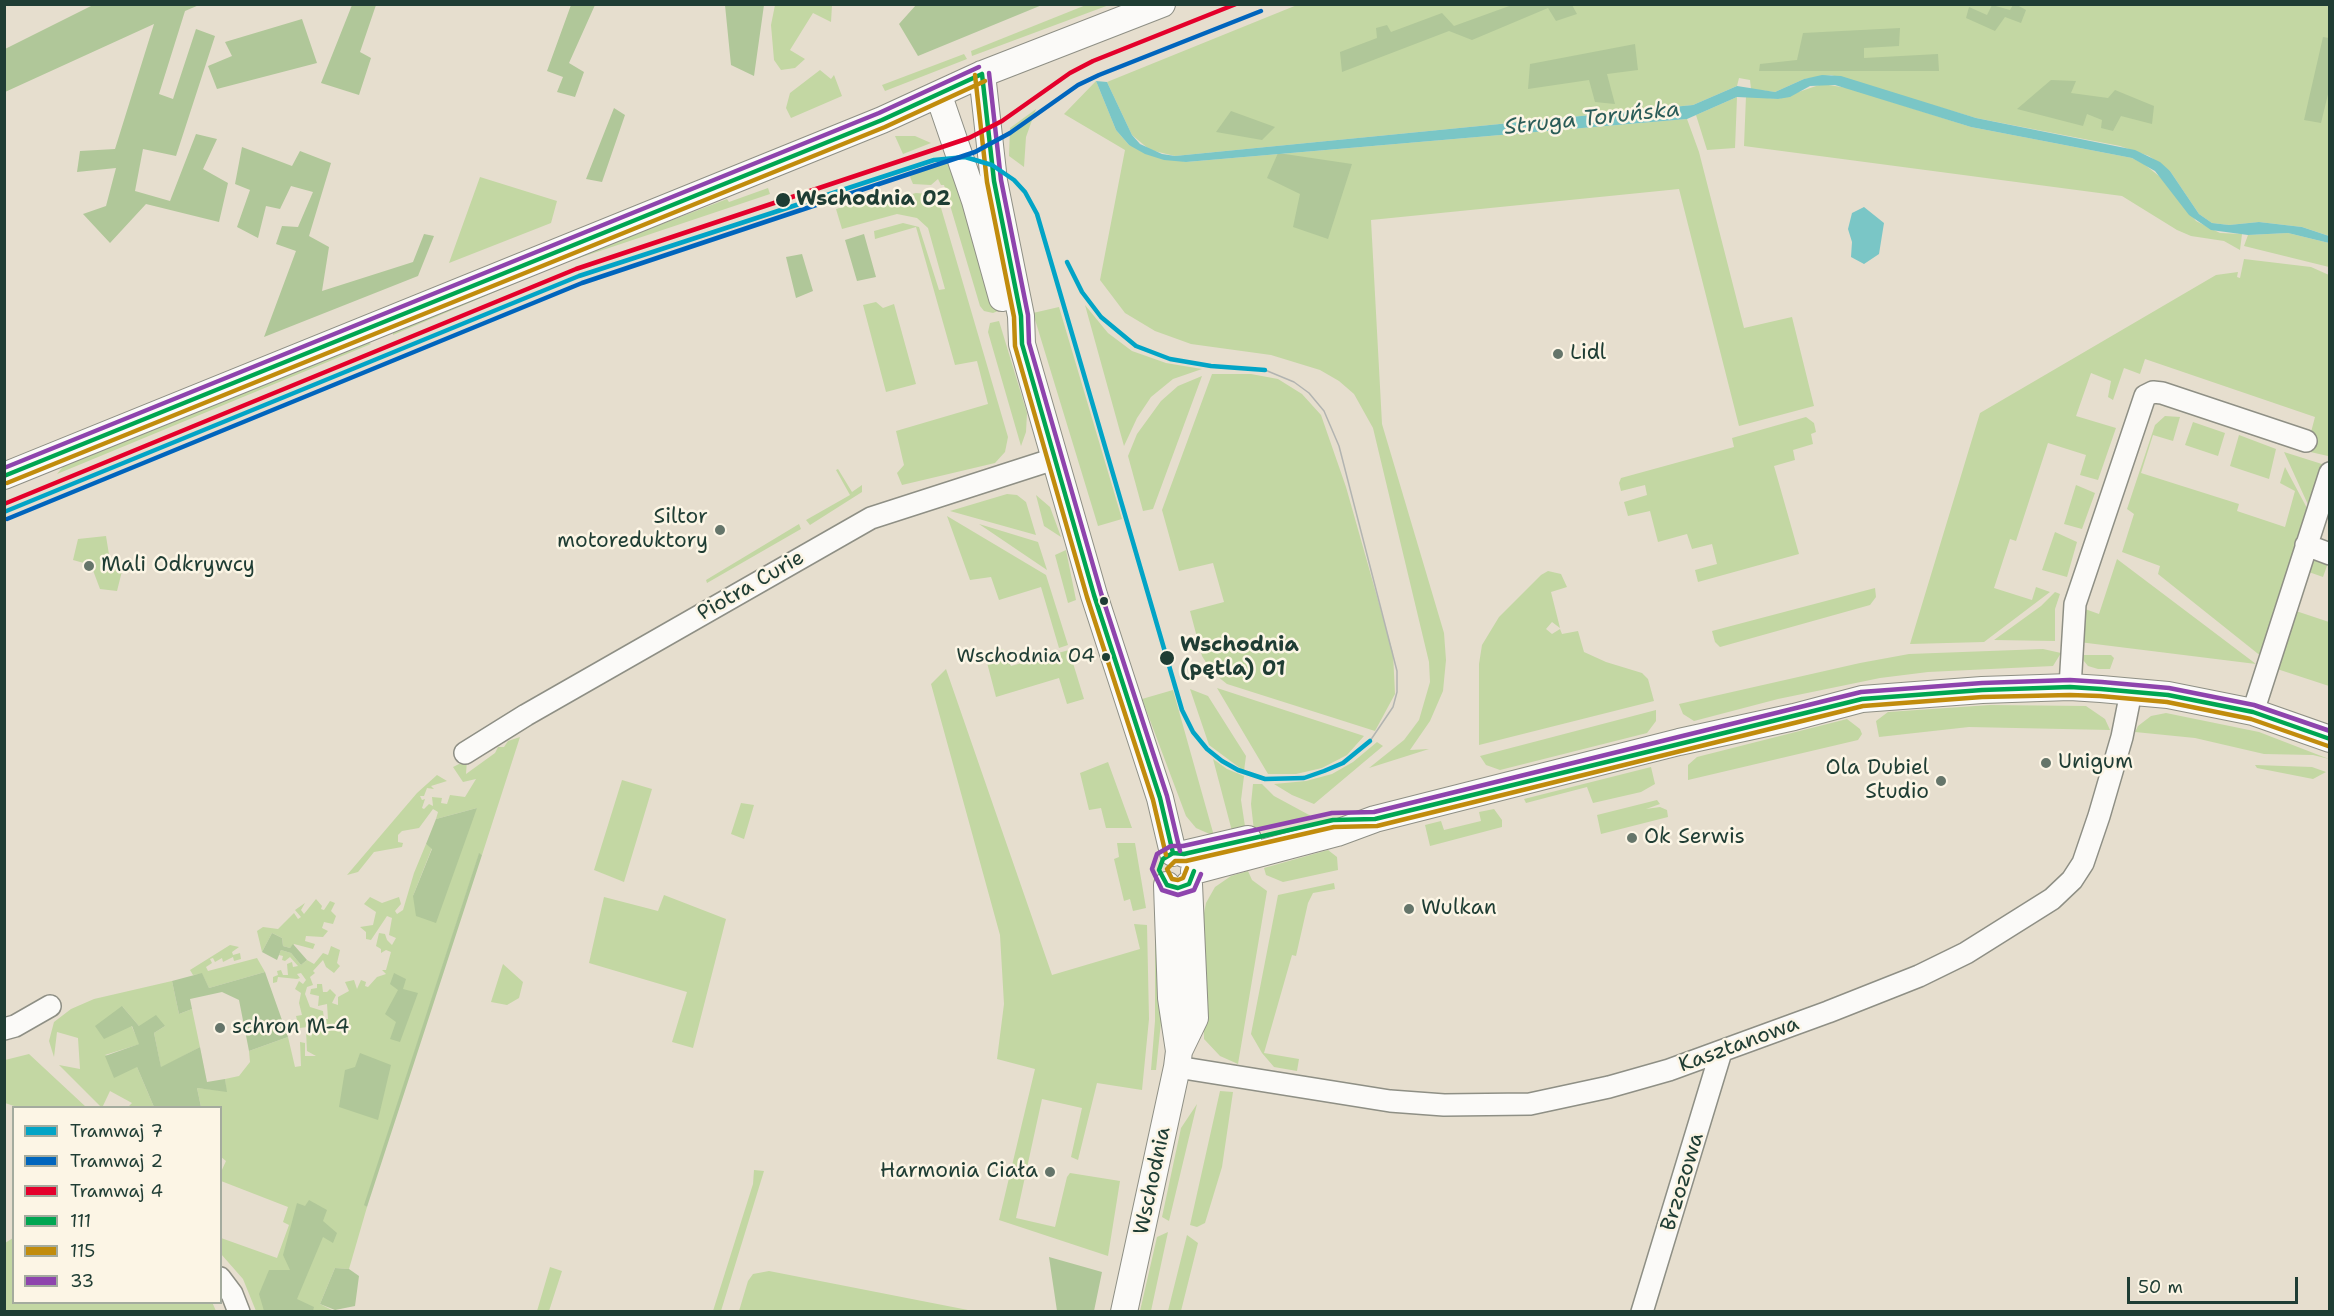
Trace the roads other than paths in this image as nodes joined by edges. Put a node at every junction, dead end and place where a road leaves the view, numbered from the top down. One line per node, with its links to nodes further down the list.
1 (1162, 4): 2 (street)
2 (982, 75): 3 (street); 4 (street, Wschodnia)
3 (939, 96): 4 (street, Wschodnia); 8 (street)
4 (1022, 344): 6 (street, Wschodnia)
5 (2306, 441): 11 (street)
6 (1054, 459): 15 (street, Piotra Curie); 16 (street, Wschodnia)
7 (2330, 473): 9 (street)
8 (4, 476)
9 (2306, 545): 10 (street); 13 (street)
10 (2330, 554)
11 (2070, 687): 12 (street); 16 (street)
12 (2131, 692): 13 (street); 19 (street, Kasztanowa)
13 (2253, 712): 14 (street)
14 (2330, 739)
15 (465, 753)
16 (1181, 870): 20 (street, Wschodnia)
17 (50, 1006): 18 (street)
18 (4, 1029)
19 (1721, 1052): 20 (street, Kasztanowa); 24 (street, Brzozowa)
20 (1178, 1059): 23 (street, Wschodnia)
21 (222, 1281): 22 (street)
22 (239, 1311)
23 (1124, 1311)
24 (1642, 1311)

